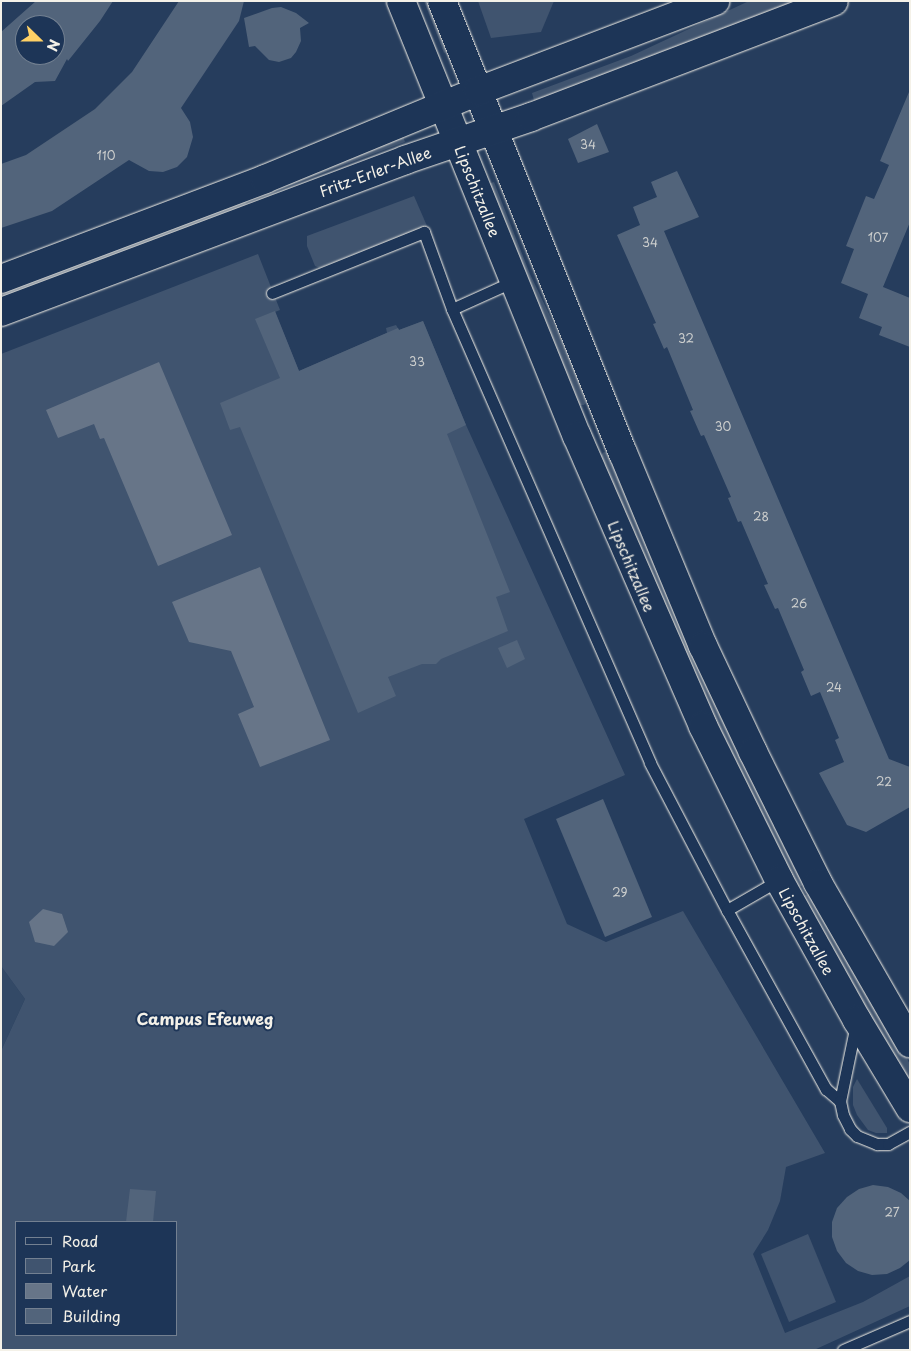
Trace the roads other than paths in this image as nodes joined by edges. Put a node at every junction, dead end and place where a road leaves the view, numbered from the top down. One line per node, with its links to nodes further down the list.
1 (401, 1): 6 (street, Lipschitzallee)
2 (442, 1): 5 (street)
3 (715, 1): 5 (street)
4 (834, 1): 7 (street, Fritz-Erler-Allee)
5 (478, 91): 6 (street); 7 (street)
6 (444, 106): 8 (street, Lipschitzallee); 9 (street)
7 (494, 130): 8 (street, Fritz-Erler-Allee); 16 (street)
8 (457, 141): 10 (street, Fritz-Erler-Allee); 12 (street, Lipschitzallee)
9 (265, 179): 10 (street); 11 (street)
10 (276, 208): 15 (street, Fritz-Erler-Allee)
11 (1, 279)
12 (514, 281): 14 (lane); 17 (street, Lipschitzallee)
13 (272, 293): 14 (lane)
14 (452, 308): 19 (lane)
15 (1, 312)
16 (610, 421): 17 (street); 21 (street)
17 (577, 436): 18 (street, Lipschitzallee)
18 (779, 880): 19 (lane); 20 (street, Lipschitzallee)
19 (727, 910): 22 (lane)
20 (857, 1020): 22 (lane); 23 (street, Lipschitzallee)
21 (910, 1043)
22 (840, 1101): 24 (lane)
23 (910, 1108)
24 (910, 1132)
25 (910, 1321): 26 (lane)
26 (843, 1350)

